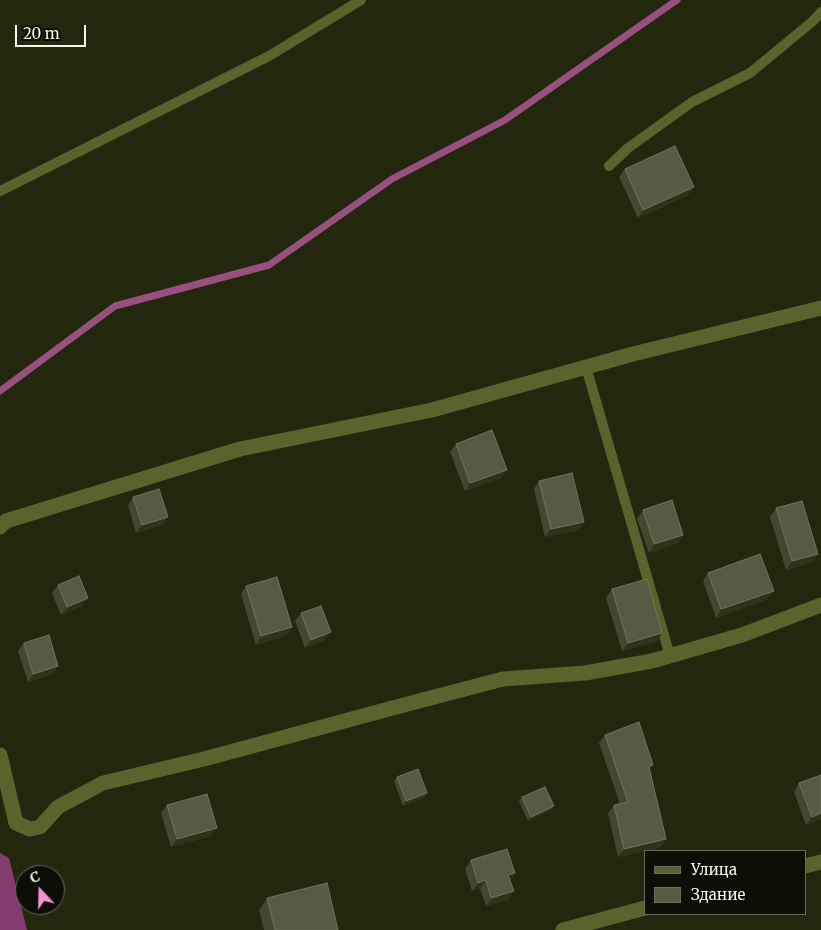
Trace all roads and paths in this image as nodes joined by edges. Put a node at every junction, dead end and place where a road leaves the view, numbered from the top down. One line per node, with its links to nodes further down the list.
1 (361, 0): 4 (lane)
2 (821, 12): 3 (lane)
3 (609, 166)
4 (0, 191)
5 (821, 308): 6 (street)
6 (586, 367): 7 (street); 9 (lane)
7 (0, 526)
8 (821, 605): 9 (street)
9 (670, 656): 10 (street)
10 (0, 755)
11 (821, 862): 12 (street)
12 (806, 866)
13 (644, 908): 14 (street)
14 (563, 930)

